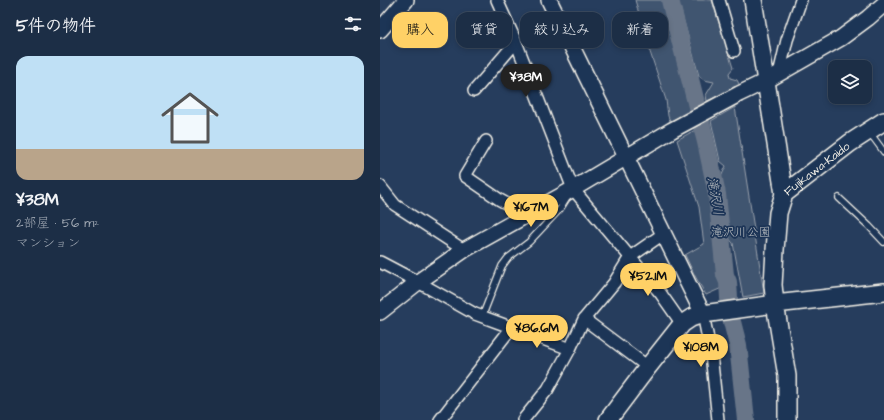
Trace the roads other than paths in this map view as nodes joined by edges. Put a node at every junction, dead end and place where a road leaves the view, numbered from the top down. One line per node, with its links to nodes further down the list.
1 (497, 0): 10 (street)
2 (550, 0): 18 (street)
3 (719, 0): 11 (street)
4 (753, 0): 12 (main road)
5 (801, 0): 12 (street)
6 (876, 0): 8 (street)
7 (402, 1): 9 (street)
8 (884, 4): 12 (street)
9 (380, 30)
10 (516, 42): 13 (street); 20 (street)
11 (734, 51)
12 (772, 77): 18 (street); 21 (main road)
13 (474, 91)
14 (884, 121): 15 (main road, Fujikawa-Kaido)
15 (868, 131): 17 (lane); 21 (main road, Fujikawa-Kaido)
16 (486, 141): 23 (street)
17 (884, 152)
18 (626, 157): 20 (street); 24 (street)
19 (380, 186): 26 (street)
20 (573, 189): 23 (street); 27 (street); 34 (lane)
21 (784, 194): 31 (main road, Fujikawa-Kaido)
22 (839, 198): 25 (lane)
23 (527, 215): 26 (street)
24 (663, 234): 27 (street); 33 (street)
25 (884, 242)
26 (464, 250): 29 (street)
27 (630, 257): 35 (street); 36 (street)
28 (380, 262): 29 (street)
29 (418, 282): 32 (street); 34 (street)
30 (884, 292): 31 (main road)
31 (769, 305): 33 (main road); 44 (main road, Fujikawa-Kaido)
32 (380, 312)
33 (710, 313): 36 (main road); 43 (street)
34 (482, 317): 37 (street)
35 (584, 319): 38 (street); 39 (street)
36 (682, 324): 39 (main road)
37 (512, 327): 38 (street); 40 (street)
38 (570, 349): 41 (street)
39 (648, 367): 42 (main road)
40 (440, 420)
41 (523, 420)
42 (608, 420)
43 (718, 420)
44 (788, 420)

